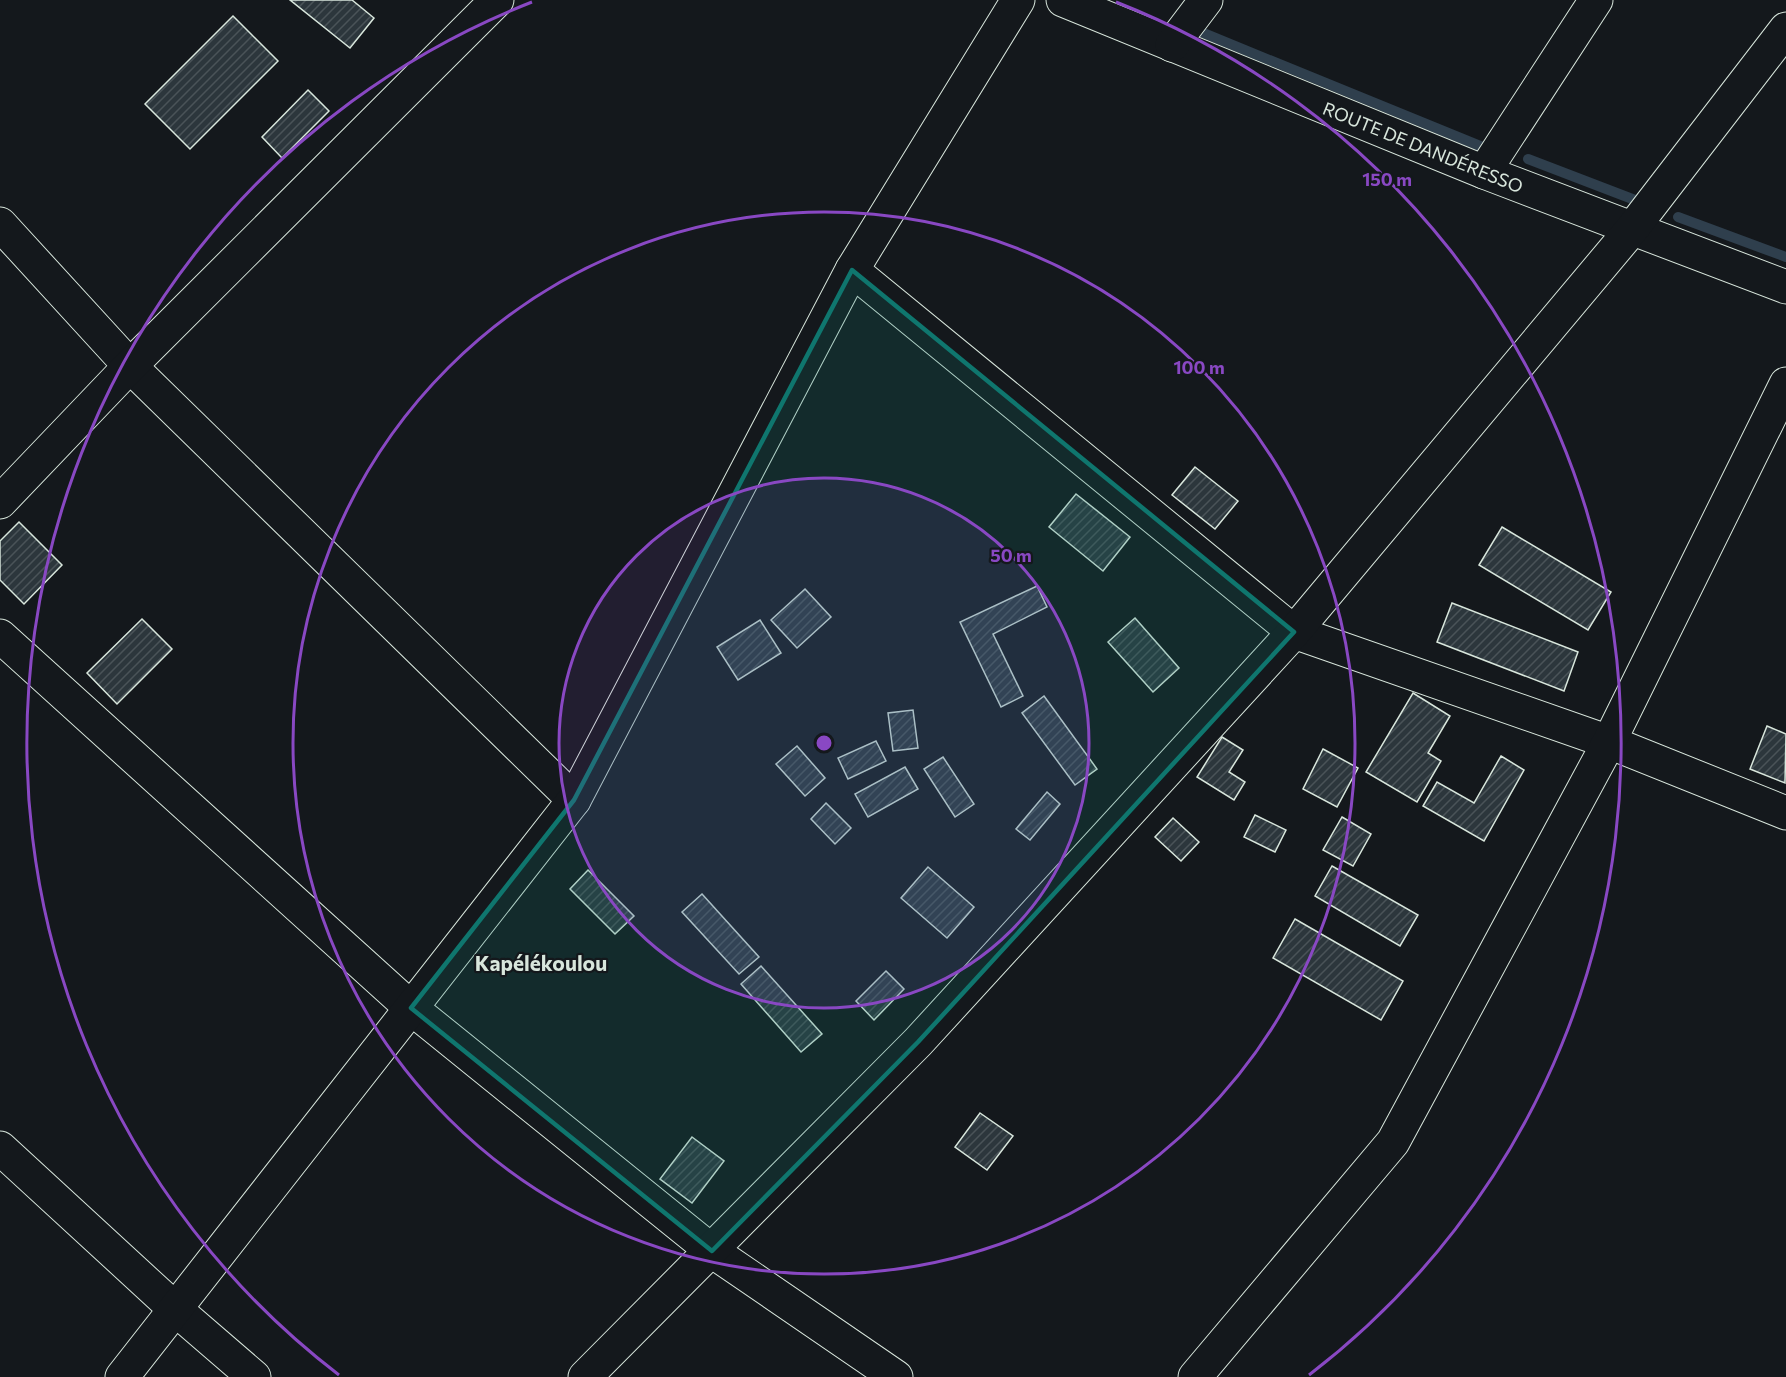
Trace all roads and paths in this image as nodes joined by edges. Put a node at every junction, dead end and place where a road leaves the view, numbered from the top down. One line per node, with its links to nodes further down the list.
1 (497, 0): 13 (street)
2 (1018, 0): 11 (street)
3 (1063, 0): 7 (street, ROUTE DE DANDÉRESSO)
4 (1206, 0): 7 (street)
5 (1596, 0): 8 (street)
6 (1786, 29): 10 (street)
7 (1172, 45): 8 (street, ROUTE DE DANDÉRESSO)
8 (1484, 172): 10 (street, ROUTE DE DANDÉRESSO)
9 (0, 224): 13 (street)
10 (1632, 229): 12 (street, ROUTE DE DANDÉRESSO); 16 (street)
11 (852, 270): 16 (street); 19 (street)
12 (1786, 287)
13 (130, 366): 15 (street); 19 (street)
14 (1786, 384): 18 (street)
15 (0, 502)
16 (1294, 632): 18 (street); 23 (street)
17 (0, 636): 21 (street)
18 (1609, 742): 20 (street); 29 (street)
19 (574, 800): 21 (street)
20 (1786, 813)
21 (411, 1008): 23 (street); 24 (street)
22 (0, 1148): 24 (street)
23 (712, 1251): 27 (street); 28 (street)
24 (174, 1308): 25 (street); 26 (street)
25 (122, 1377)
26 (254, 1377)
27 (585, 1377)
28 (896, 1377)
29 (1195, 1377)

